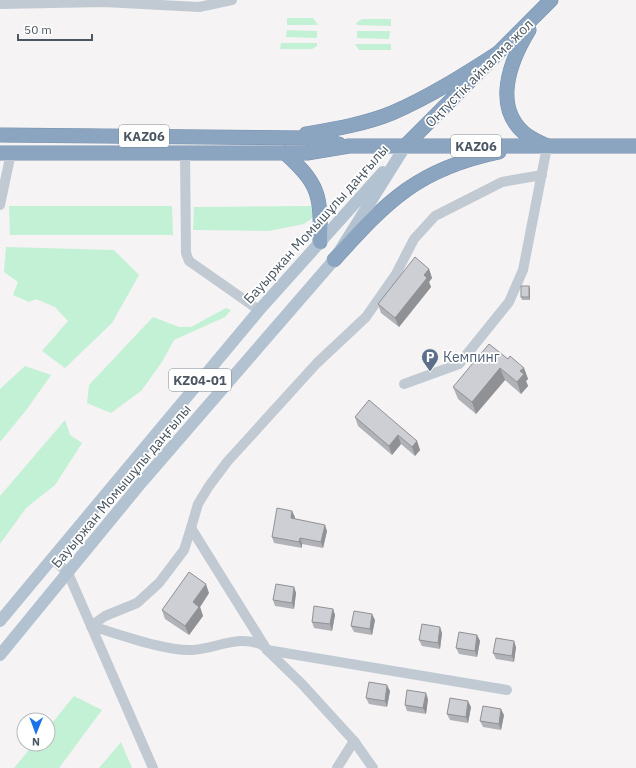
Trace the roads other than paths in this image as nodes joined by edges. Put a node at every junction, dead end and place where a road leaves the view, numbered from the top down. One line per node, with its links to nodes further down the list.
1 (232, 0): 3 (street)
2 (551, 0): 4 (highway, Оңтүстік айналма жол)
3 (0, 4)
4 (540, 12): 5 (highway, Оңтүстік айналма жол); 11 (highway)
5 (498, 54): 7 (highway); 8 (highway, Оңтүстік айналма жол)
6 (0, 135): 7 (highway, KАZ06)
7 (288, 138): 9 (highway, KАZ06)
8 (406, 145): 9 (highway, KАZ06); 11 (highway, KАZ06); 17 (main road, Бауыржан Момышұлы даңғылы / KZ04-01); 18 (main road, Бауыржан Момышұлы даңғылы / KZ04-01)
9 (349, 146): 14 (highway, KАZ06)
10 (636, 146): 11 (highway, KАZ06)
11 (547, 147): 15 (street); 18 (highway, KZ04-01)
12 (185, 152): 13 (highway, KАZ06); 14 (highway, KАZ06); 19 (street)
13 (6, 153): 16 (street)
14 (285, 153): 17 (highway)
15 (542, 175): 20 (street); 21 (street)
16 (0, 205)
17 (320, 242): 19 (main road, Бауыржан Момышұлы даңғылы / KZ04-01)
18 (334, 260): 23 (main road, Бауыржан Момышұлы даңғылы / KZ04-01)
19 (260, 310): 22 (main road, Бауыржан Момышұлы даңғылы / KZ04-01)
20 (404, 384)
21 (191, 528): 25 (street); 26 (street)
22 (52, 558): 23 (street); 24 (main road, Бауыржан Момышұлы даңғылы / KZ04-01)
23 (68, 573): 25 (street); 27 (main road, Бауыржан Момышұлы даңғылы / KZ04-01)
24 (0, 620)
25 (91, 626): 26 (street); 30 (street)
26 (266, 648): 28 (street); 29 (street)
27 (0, 655)
28 (507, 690)
29 (354, 741): 31 (street); 32 (street)
30 (153, 768)
31 (337, 768)
32 (374, 768)

